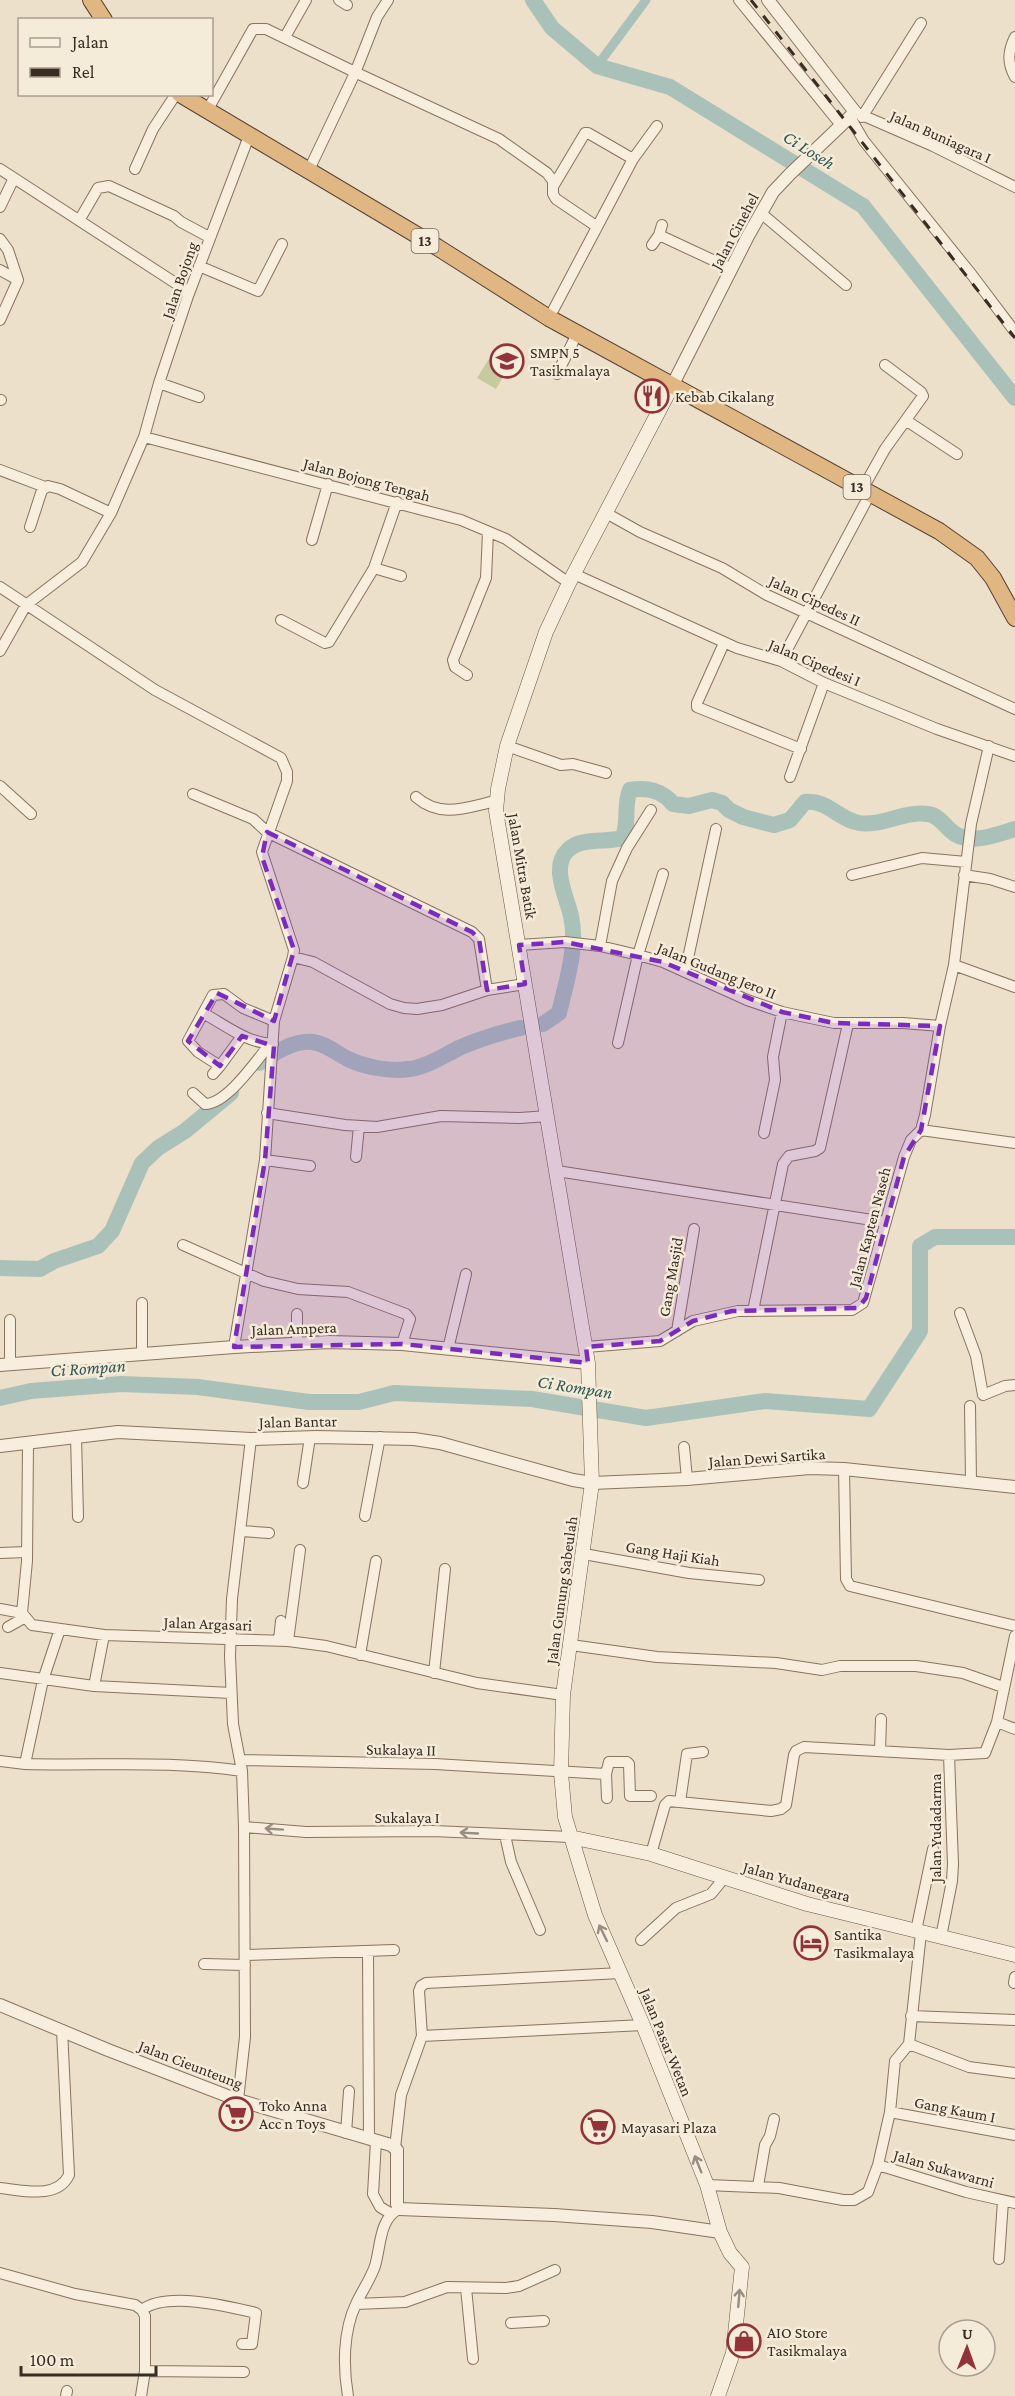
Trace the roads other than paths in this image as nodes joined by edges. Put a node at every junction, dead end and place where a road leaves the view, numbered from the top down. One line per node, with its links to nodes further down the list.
1 (91, 0): 6 (highway)
2 (306, 0): 8 (street)
3 (388, 0): 10 (street)
4 (739, 0): 15 (street)
5 (768, 0): 15 (street)
6 (103, 18)
7 (921, 23): 15 (street)
8 (285, 37): 10 (street); 14 (street)
9 (1015, 37): 11 (street)
10 (355, 73): 21 (street); 23 (street)
11 (1015, 77)
12 (177, 96): 20 (street)
13 (181, 96): 14 (highway, 13)
14 (207, 111): 17 (highway, 13)
15 (852, 118): 24 (street, Jalan Buniagara I); 26 (street, Jalan Cinehel); 42 (street)
16 (657, 126): 18 (street)
17 (249, 136): 21 (highway, 13); 29 (street, Jalan Bojong)
18 (633, 159): 23 (street); 28 (street)
19 (0, 168): 22 (street)
20 (135, 169)
21 (308, 172): 40 (highway, 13)
22 (14, 178): 25 (street); 27 (street)
23 (554, 185): 28 (street)
24 (1015, 187)
25 (0, 207)
26 (761, 213): 34 (street, Jalan Cinehel); 37 (street)
27 (80, 219): 29 (street); 38 (street)
28 (596, 226): 40 (street)
29 (209, 237): 33 (street, Jalan Bojong)
30 (0, 239): 36 (street)
31 (282, 244): 33 (street)
32 (652, 245): 34 (street)
33 (199, 267): 38 (street, Jalan Bojong)
34 (732, 269): 47 (street, Jalan Cinehel)
35 (0, 270): 36 (street)
36 (18, 280): 39 (street)
37 (846, 285)
38 (188, 296): 46 (street, Jalan Bojong)
39 (4, 303): 41 (street)
40 (549, 318): 43 (highway, 13)
41 (0, 320)
42 (1015, 332)
43 (577, 334): 45 (street); 47 (highway, 13)
44 (885, 365): 49 (street)
45 (557, 374)
46 (159, 383): 48 (street); 50 (street, Jalan Bojong)
47 (672, 386): 55 (highway, 13); 58 (main road, Jalan Mitra Batik)
48 (199, 397)
49 (907, 421): 51 (street); 55 (street)
50 (144, 436): 53 (street, Jalan Bojong Tengah); 57 (street, Jalan Bojong)
51 (957, 454)
52 (0, 470): 54 (street)
53 (328, 484): 56 (street, Jalan Bojong Tengah); 61 (street)
54 (45, 487): 57 (street); 59 (street)
55 (866, 492): 67 (street); 68 (highway, 13)
56 (397, 502): 60 (street, Jalan Bojong Tengah); 62 (street)
57 (111, 513): 66 (street, Jalan Bojong)
58 (606, 513): 64 (main road, Jalan Mitra Batik); 67 (street, Jalan Cipedes II)
59 (30, 527)
60 (488, 532): 64 (street, Jalan Bojong Tengah); 73 (street)
61 (312, 540)
62 (374, 568): 63 (street); 69 (street)
63 (401, 576)
64 (572, 579): 70 (street, Jalan Cipedesi I); 76 (main road, Jalan Mitra Batik)
65 (0, 587): 66 (street)
66 (26, 605): 71 (street); 89 (street)
67 (806, 612): 72 (street); 75 (street, Jalan Cipedes II)
68 (1015, 618)
69 (281, 620)
70 (724, 643): 72 (street, Jalan Cipedesi I); 78 (street)
71 (0, 651)
72 (781, 661): 74 (street, Jalan Cipedesi I)
73 (467, 675)
74 (824, 682): 77 (street, Jalan Cipedesi I); 78 (street)
75 (1015, 709)
76 (507, 746): 80 (street); 85 (main road, Jalan Mitra Batik)
77 (989, 746): 79 (street, Jalan Cipedesi I); 90 (street, Jalan Kapten Naseh)
78 (801, 749): 81 (street)
79 (1015, 756)
80 (606, 773)
81 (790, 777)
82 (0, 786): 87 (street)
83 (193, 794): 89 (street)
84 (416, 797): 85 (street)
85 (496, 801): 95 (main road, Jalan Mitra Batik)
86 (651, 810): 96 (street)
87 (32, 814)
88 (716, 829): 100 (street)
89 (267, 832): 98 (street); 103 (street)
90 (966, 862): 92 (street); 93 (street, Jalan Kapten Naseh)
91 (663, 874): 97 (street)
92 (852, 875)
93 (964, 875): 94 (street); 99 (street, Jalan Kapten Naseh)
94 (1015, 887)
95 (519, 945): 96 (street, Jalan Gudang Jero II); 101 (main road, Jalan Mitra Batik)
96 (600, 946): 97 (street, Jalan Gudang Jero II)
97 (638, 955): 100 (street, Jalan Gudang Jero II); 110 (street)
98 (293, 957): 103 (street); 106 (street)
99 (954, 965): 102 (street); 108 (street, Jalan Kapten Naseh)
100 (685, 972): 104 (street, Jalan Gudang Jero II)
101 (525, 984): 103 (street); 114 (main road, Jalan Mitra Batik)
102 (1015, 987)
103 (487, 990)
104 (782, 1012): 107 (street, Jalan Gudang Jero II); 117 (street)
105 (202, 1013): 106 (street); 109 (street); 109 (street)
106 (274, 1021): 111 (street)
107 (848, 1024): 108 (street, Jalan Gudang Jero II); 123 (street)
108 (940, 1026): 116 (street, Jalan Kapten Naseh)
109 (242, 1036): 111 (street)
110 (618, 1043)
111 (272, 1050): 112 (street); 113 (street)
112 (193, 1093)
113 (267, 1113): 115 (street); 120 (street)
114 (548, 1116): 115 (street); 122 (main road, Jalan Mitra Batik)
115 (359, 1126): 119 (street)
116 (921, 1130): 118 (street); 124 (street, Jalan Kapten Naseh)
117 (764, 1133)
118 (1015, 1143)
119 (356, 1157)
120 (265, 1160): 121 (street); 127 (street)
121 (310, 1166)
122 (557, 1171): 123 (street); 138 (main road, Jalan Mitra Batik)
123 (776, 1205): 124 (street); 130 (street)
124 (885, 1222): 130 (street, Jalan Kapten Naseh)
125 (694, 1228): 134 (street, Gang Masjid)
126 (183, 1245): 127 (street)
127 (245, 1272): 136 (street); 137 (street)
128 (466, 1274): 139 (street)
129 (142, 1303): 140 (street)
130 (753, 1311): 134 (street, Jalan Kapten Naseh)
131 (960, 1313): 143 (street)
132 (297, 1314): 135 (street)
133 (10, 1320): 142 (street)
134 (676, 1330): 138 (street, Jalan Kapten Naseh)
135 (297, 1344): 136 (street, Jalan Ampera); 137 (street, Jalan Ampera)
136 (402, 1344): 139 (street, Jalan Ampera)
137 (234, 1347): 140 (street, Jalan Ampera)
138 (586, 1347): 141 (main road, Jalan Gunung Sabeulah)
139 (448, 1349): 141 (street, Jalan Ampera)
140 (142, 1354): 142 (street, Jalan Ampera)
141 (588, 1363): 156 (main road, Jalan Gunung Sabeulah)
142 (5, 1365)
143 (1015, 1385)
144 (970, 1406): 154 (street)
145 (76, 1436): 148 (street, Jalan Bantar); 149 (street, Jalan Bantar); 159 (street)
146 (310, 1437): 147 (street, Jalan Bantar); 148 (street, Jalan Bantar); 155 (street)
147 (380, 1437): 156 (street, Jalan Bantar); 158 (street)
148 (251, 1439): 160 (street)
149 (28, 1444): 150 (street, Jalan Bantar); 163 (street)
150 (0, 1446)
151 (684, 1447): 153 (street)
152 (844, 1469): 153 (street, Jalan Dewi Sartika); 154 (street, Jalan Dewi Sartika); 172 (street)
153 (687, 1479): 156 (street, Jalan Dewi Sartika)
154 (971, 1482): 157 (street, Jalan Dewi Sartika)
155 (303, 1483)
156 (592, 1483): 165 (main road, Jalan Gunung Sabeulah)
157 (1015, 1487)
158 (365, 1516)
159 (78, 1517)
160 (241, 1531): 161 (street); 177 (street)
161 (268, 1533)
162 (300, 1550): 178 (street)
163 (27, 1552): 164 (street); 170 (street)
164 (0, 1553)
165 (584, 1554): 168 (street, Gang Haji Kiah); 179 (main road, Jalan Gunung Sabeulah)
166 (376, 1561): 180 (street)
167 (445, 1569): 182 (street)
168 (759, 1580)
169 (0, 1609): 170 (street, Jalan Argasari)
170 (23, 1616): 173 (street); 174 (street, Jalan Argasari)
171 (281, 1621): 178 (street)
172 (1015, 1626)
173 (8, 1627)
174 (60, 1629): 175 (street, Jalan Argasari); 183 (street)
175 (104, 1635): 177 (street, Jalan Argasari); 184 (street)
176 (1015, 1636): 185 (street)
177 (232, 1640): 178 (street, Jalan Argasari); 186 (street)
178 (284, 1640): 180 (street, Jalan Argasari)
179 (571, 1645): 185 (street); 187 (main road, Jalan Gunung Sabeulah)
180 (360, 1655): 182 (street, Jalan Argasari)
181 (0, 1673): 183 (street)
182 (434, 1673): 187 (street, Jalan Argasari)
183 (43, 1680): 184 (street); 195 (street)
184 (94, 1686): 186 (street)
185 (1003, 1687): 189 (street)
186 (231, 1693): 196 (street)
187 (563, 1695): 197 (main road, Jalan Gunung Sabeulah)
188 (881, 1719): 191 (street)
189 (997, 1722): 190 (street); 193 (street)
190 (1015, 1729)
191 (880, 1751): 193 (street); 201 (street)
192 (703, 1752): 201 (street)
193 (949, 1755): 210 (street, Jalan Yudadarma)
194 (0, 1761): 195 (street, Sukalaya II)
195 (25, 1764): 196 (street, Sukalaya II)
196 (241, 1766): 197 (street, Sukalaya II); 202 (street)
197 (561, 1773): 198 (street, Sukalaya II); 204 (main road, Jalan Gunung Sabeulah)
198 (606, 1774): 199 (street); 200 (street)
199 (651, 1796)
200 (607, 1798)
201 (680, 1802): 206 (street)
202 (244, 1827): 203 (street, Sukalaya I, one-way to 202); 215 (street)
203 (506, 1835): 204 (street, Sukalaya I); 208 (street)
204 (570, 1837): 206 (main road, Jalan Yudanegara); 217 (main road, Jalan Pasar Wetan, one-way to 204)
205 (933, 1849): 209 (street)
206 (651, 1854): 207 (main road, Jalan Yudanegara)
207 (725, 1877): 209 (main road, Jalan Yudanegara); 211 (street)
208 (540, 1930)
209 (919, 1932): 210 (main road, Jalan Yudanegara); 221 (street)
210 (941, 1937): 214 (main road, Jalan Yudanegara)
211 (641, 1940)
212 (394, 1950): 213 (street)
213 (368, 1952): 215 (street); 234 (street)
214 (1015, 1956)
215 (245, 1960): 216 (street); 229 (street)
216 (204, 1964)
217 (621, 1972): 223 (main road, Jalan Pasar Wetan); 225 (street)
218 (1015, 1977): 219 (street)
219 (1014, 1983)
220 (0, 2005): 224 (street, Jalan Cieunteung)
221 (911, 2016): 222 (street); 226 (street)
222 (1015, 2020)
223 (644, 2025): 225 (street); 237 (main road, Jalan Pasar Wetan, one-way to 223)
224 (62, 2030): 229 (street, Jalan Cieunteung); 239 (street)
225 (422, 2037): 235 (street)
226 (909, 2044): 227 (street); 230 (street)
227 (1015, 2073)
228 (349, 2091): 232 (street)
229 (238, 2100): 232 (street, Jalan Cieunteung)
230 (890, 2112): 233 (street, Gang Kaum I); 236 (street)
231 (774, 2119): 238 (street)
232 (346, 2133): 234 (street, Jalan Cieunteung)
233 (1015, 2135)
234 (373, 2140): 235 (street, Jalan Cieunteung); 242 (street)
235 (395, 2148): 242 (street)
236 (878, 2165): 238 (street, Jalan Sukawarni); 240 (street, Jalan Sukawarni)
237 (707, 2185): 238 (street, Jalan Sukawarni); 243 (main road, Jalan Pasar Wetan)
238 (758, 2186)
239 (0, 2188)
240 (1003, 2201): 241 (street, Jalan Sukawarni); 244 (street)
241 (1015, 2203)
242 (395, 2211): 243 (street); 248 (street)
243 (720, 2232): 258 (main road, Jalan Pasar Wetan, one-way to 243)
244 (999, 2259)
245 (555, 2270): 247 (street)
246 (1, 2278): 249 (street)
247 (466, 2288): 248 (street); 253 (street)
248 (356, 2304): 257 (street)
249 (142, 2310): 252 (street); 254 (street)
250 (544, 2320): 251 (street)
251 (511, 2323)
252 (242, 2344)
253 (472, 2359)
254 (146, 2371): 255 (street); 256 (street)
255 (244, 2372)
256 (141, 2396)
257 (348, 2396)
258 (718, 2396)

